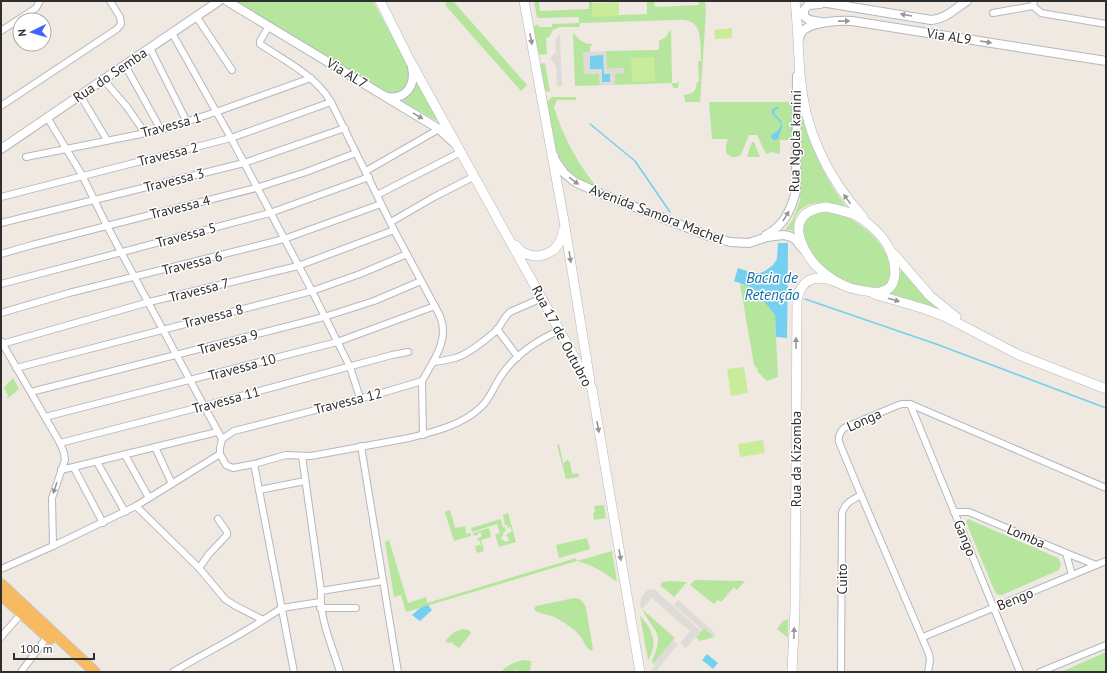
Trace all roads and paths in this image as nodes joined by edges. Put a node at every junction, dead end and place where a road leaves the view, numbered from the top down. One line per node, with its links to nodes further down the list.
1 (40, 1): 21 (street)
2 (110, 1): 36 (street)
3 (219, 1): 15 (street, Rua do Semba)
4 (227, 1): 20 (street, Via AL7)
5 (375, 1): 22 (main road, Rua 17 de Outubro)
6 (380, 1): 22 (main road, Rua 17 de Outubro)
7 (524, 1): 44 (main road, Avenida Samora Machel, one-way to 44)
8 (795, 1): 25 (main road, Rua Ngola kanini)
9 (815, 1): 12 (street)
10 (967, 1): 16 (street)
11 (1034, 3): 14 (street); 18 (street)
12 (827, 4): 13 (street); 17 (street)
13 (882, 11): 16 (street, one-way to 13); 19 (street)
14 (993, 13)
15 (196, 16): 23 (street, Rua do Semba); 30 (street)
16 (931, 20): 24 (street)
17 (826, 23): 19 (street, Via AL9, one-way to 19); 25 (street, Via AL9)
18 (1106, 24)
19 (879, 25): 24 (street, Via AL9)
20 (269, 26): 31 (street); 34 (street, Via AL7)
21 (1, 31)
22 (394, 32): 27 (main road, Rua 17 de Outubro)
23 (172, 33): 26 (street, Rua do Semba); 37 (street)
24 (930, 33): 28 (street, Via AL9, one-way to 28)
25 (799, 44): 66 (main road, Rua Ngola kanini, one-way to 25); 70 (street, Rua Ngola kanini, one-way to 25)
26 (150, 48): 29 (street, Rua do Semba); 39 (street)
27 (409, 59): 34 (street); 49 (main road, Rua 17 de Outubro)
28 (1106, 61)
29 (125, 65): 32 (street, Rua do Semba); 42 (street)
30 (232, 70)
31 (311, 78): 35 (street); 37 (street, Travessa 1)
32 (104, 79): 33 (street, Rua do Semba); 43 (street)
33 (80, 95): 38 (street, Rua do Semba); 46 (street)
34 (385, 96): 41 (street, Via AL7, one-way to 41)
35 (332, 102): 40 (street); 45 (street, Travessa 2)
36 (1, 106)
37 (216, 112): 39 (street, Travessa 1); 45 (street)
38 (47, 117): 47 (street, Rua do Semba); 48 (street)
39 (187, 122): 42 (street, Travessa 1)
40 (345, 128): 50 (street); 52 (street, Travessa 3)
41 (439, 129): 49 (street, Via AL7); 53 (street, Travessa 5)
42 (160, 130): 43 (street, Travessa 1)
43 (145, 133): 46 (street, Travessa 1)
44 (548, 136): 62 (main road, Avenida Samora Machel); 70 (street, Avenida Samora Machel, one-way to 70)
45 (231, 138): 52 (street); 54 (street, Travessa 2)
46 (107, 140): 48 (street, Travessa 1)
47 (1, 149)
48 (66, 149): 51 (street, Travessa 1); 54 (street)
49 (461, 152): 55 (main road, Rua 17 de Outubro); 57 (street)
50 (356, 153): 53 (street); 56 (street, Travessa 4)
51 (26, 157)
52 (244, 163): 56 (street); 59 (street, Travessa 3)
53 (368, 174): 57 (street); 61 (street, Travessa 5)
54 (82, 176): 58 (street, Travessa 2); 59 (street)
55 (475, 176): 63 (street); 69 (main road, Rua 17 de Outubro)
56 (256, 188): 61 (street); 65 (street, Travessa 4)
57 (377, 196): 60 (street)
58 (1, 197)
59 (94, 200): 64 (street, Travessa 3); 65 (street)
60 (381, 204): 63 (street); 68 (street, Travessa 6)
61 (270, 213): 68 (street); 72 (street, Travessa 5)
62 (564, 221): 69 (main road); 102 (main road, Avenida Samora Machel, one-way to 102)
63 (391, 222): 67 (street)
64 (1, 224)
65 (107, 226): 72 (street); 73 (street, Travessa 4)
66 (872, 229): 71 (main road); 75 (main road)
67 (394, 230): 74 (street); 76 (street, Travessa 7)
68 (284, 239): 76 (street); 77 (street, Travessa 6)
69 (510, 240): 83 (main road, Rua 17 de Outubro)
70 (756, 240): 75 (street, Avenida Samora Machel)
71 (887, 245): 82 (main road); 93 (main road)
72 (121, 252): 77 (street); 80 (street, Travessa 5)
73 (1, 254)
74 (407, 254): 78 (street); 81 (street, Travessa 8)
75 (808, 256): 79 (main road)
76 (298, 266): 81 (street); 84 (street, Travessa 7)
77 (135, 277): 84 (street); 86 (street, Travessa 6)
78 (421, 280): 85 (street); 87 (street, Travessa 9)
79 (839, 283): 82 (main road); 162 (main road, Rua da Kizomba, one-way to 79)
80 (1, 284)
81 (312, 290): 87 (street); 88 (street, Travessa 8)
82 (857, 290): 93 (main road, one-way to 93)
83 (542, 298): 89 (street); 90 (main road, Rua 17 de Outubro)
84 (149, 302): 88 (street); 91 (street, Travessa 7)
85 (434, 306): 92 (street, Travessa 10); 97 (street)
86 (1, 312)
87 (324, 317): 92 (street); 95 (street, Travessa 9)
88 (162, 329): 95 (street); 99 (street, Travessa 8)
89 (497, 329): 96 (street); 97 (street)
90 (560, 330): 96 (street); 102 (main road, Rua 17 de Outubro)
91 (2, 342): 99 (street)
92 (337, 342): 98 (street); 101 (street, Travessa 10)
93 (996, 342): 103 (main road)
94 (408, 352): 98 (street, Travessa 11)
95 (177, 355): 101 (street); 104 (street, Travessa 9)
96 (518, 357): 110 (street)
97 (433, 362): 100 (street)
98 (350, 366): 105 (street); 107 (street, Travessa 11)
99 (16, 368): 104 (street)
100 (422, 380): 105 (street, Travessa 12); 110 (street)
101 (191, 381): 107 (street); 108 (street, Travessa 10)
102 (592, 388): 161 (main road, Rua 17 de Outubro, one-way to 161)
103 (1106, 390)
104 (31, 392): 108 (street)
105 (360, 398): 111 (street, Travessa 12)
106 (910, 404): 124 (street); 126 (street, Longa); 130 (street, Gango)
107 (204, 406): 109 (street); 112 (street, Travessa 11)
108 (45, 417): 112 (street)
109 (217, 432): 111 (street); 114 (street)
110 (423, 435): 113 (street)
111 (222, 440): 115 (street)
112 (60, 443): 121 (street)
113 (361, 446): 117 (street); 140 (street)
114 (155, 447): 116 (street); 123 (street)
115 (220, 454): 119 (street); 123 (street)
116 (125, 455): 118 (street); 127 (street)
117 (302, 456): 119 (street); 122 (street)
118 (97, 462): 120 (street); 129 (street)
119 (254, 464): 125 (street)
120 (74, 468): 121 (street); 132 (street)
121 (61, 470): 133 (street, one-way to 133)
122 (304, 481): 125 (street); 142 (street)
123 (172, 484): 127 (street)
124 (1106, 488)
125 (259, 490): 145 (street)
126 (861, 495): 152 (street, Longa); 163 (street, Cuito)
127 (149, 498): 128 (street)
128 (136, 506): 129 (street); 137 (street)
129 (125, 512): 132 (street)
130 (954, 512): 134 (street, Lomba); 147 (street, Gango)
131 (218, 519): 137 (street)
132 (103, 523): 133 (street)
133 (53, 546): 138 (street)
134 (1066, 554): 136 (street, Lomba); 139 (street)
135 (1106, 560): 136 (street, Bengo)
136 (1096, 564): 139 (street, Bengo)
137 (199, 568): 149 (street)
138 (1, 569)
139 (1072, 575): 147 (street, Bengo)
140 (383, 581): 142 (street); 160 (street)
141 (1, 584): 156 (highway)
142 (320, 591): 144 (street)
143 (1, 595): 148 (highway)
144 (320, 605): 145 (street); 146 (street); 159 (street)
145 (282, 608): 149 (street); 158 (street)
146 (356, 608)
147 (993, 608): 152 (street, Bengo); 165 (street, Gango)
148 (21, 614): 150 (street); 151 (highway)
149 (263, 620): 157 (street)
150 (1, 637)
151 (48, 637): 154 (street); 155 (highway)
152 (923, 637): 164 (street, Longa)
153 (1106, 645): 166 (street)
154 (21, 672)
155 (85, 672)
156 (95, 672)
157 (173, 672)
158 (294, 672)
159 (340, 672)
160 (398, 672)
161 (640, 672)
162 (792, 672)
163 (842, 672)
164 (928, 672)
165 (1020, 672)
166 (1040, 672)

